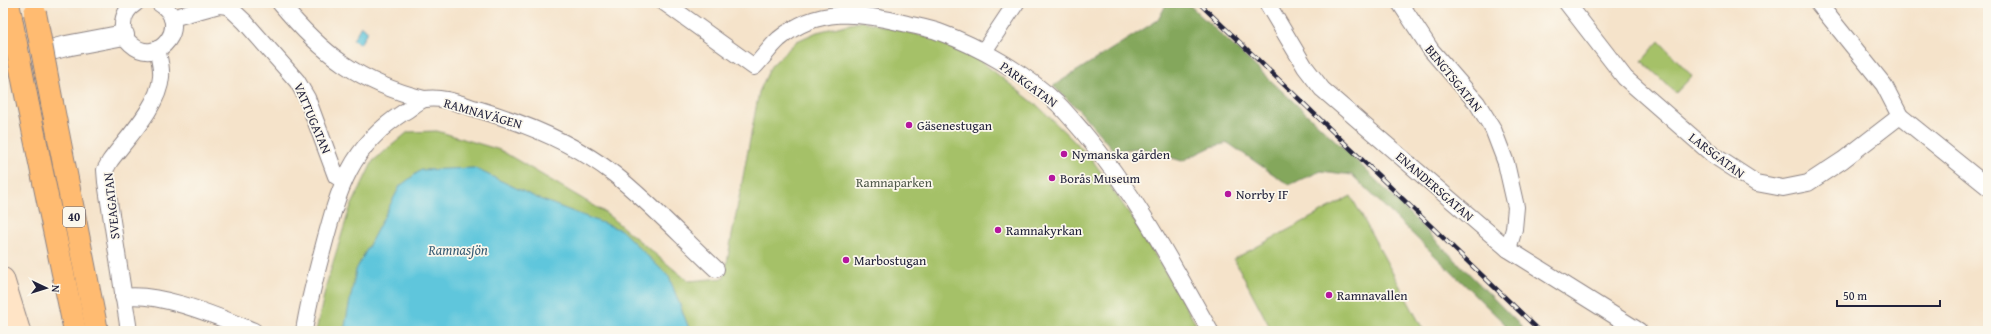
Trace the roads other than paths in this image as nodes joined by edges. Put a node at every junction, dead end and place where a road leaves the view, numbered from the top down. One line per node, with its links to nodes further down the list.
1 (136, 3): 16 (street)
2 (159, 3): 15 (street)
3 (280, 3): 20 (street)
4 (665, 3): 14 (street, PARKGATAN)
5 (854, 3): 14 (street)
6 (1016, 3): 18 (street)
7 (1267, 3): 24 (street, ENANDERSGATAN)
8 (1400, 3): 24 (street, BENGTSGATAN)
9 (1567, 3): 21 (street, LARSGATAN)
10 (1818, 3): 21 (street)
11 (230, 5): 15 (street); 22 (street, VATTUGATAN)
12 (34, 8): 30 (highway, 40, bridge)
13 (10, 11): 29 (highway, 40, bridge)
14 (868, 15): 18 (street, PARKGATAN)
15 (172, 18): 17 (street)
16 (124, 35): 17 (street); 19 (street)
17 (157, 49): 27 (street, SVEAGATAN)
18 (984, 51): 34 (street, PARKGATAN)
19 (3, 63)
20 (424, 99): 22 (street); 25 (street, RAMNAVÄGEN)
21 (1900, 116): 23 (street)
22 (343, 180): 33 (street)
23 (1988, 187)
24 (1508, 249): 35 (street, ENANDERSGATAN)
25 (716, 269)
26 (3, 279): 28 (main road)
27 (123, 297): 31 (street, SVEAGATAN); 32 (street)
28 (19, 331)
29 (75, 331)
30 (97, 331)
31 (129, 331)
32 (254, 331)
33 (304, 331)
34 (1210, 331)
35 (1639, 331)

